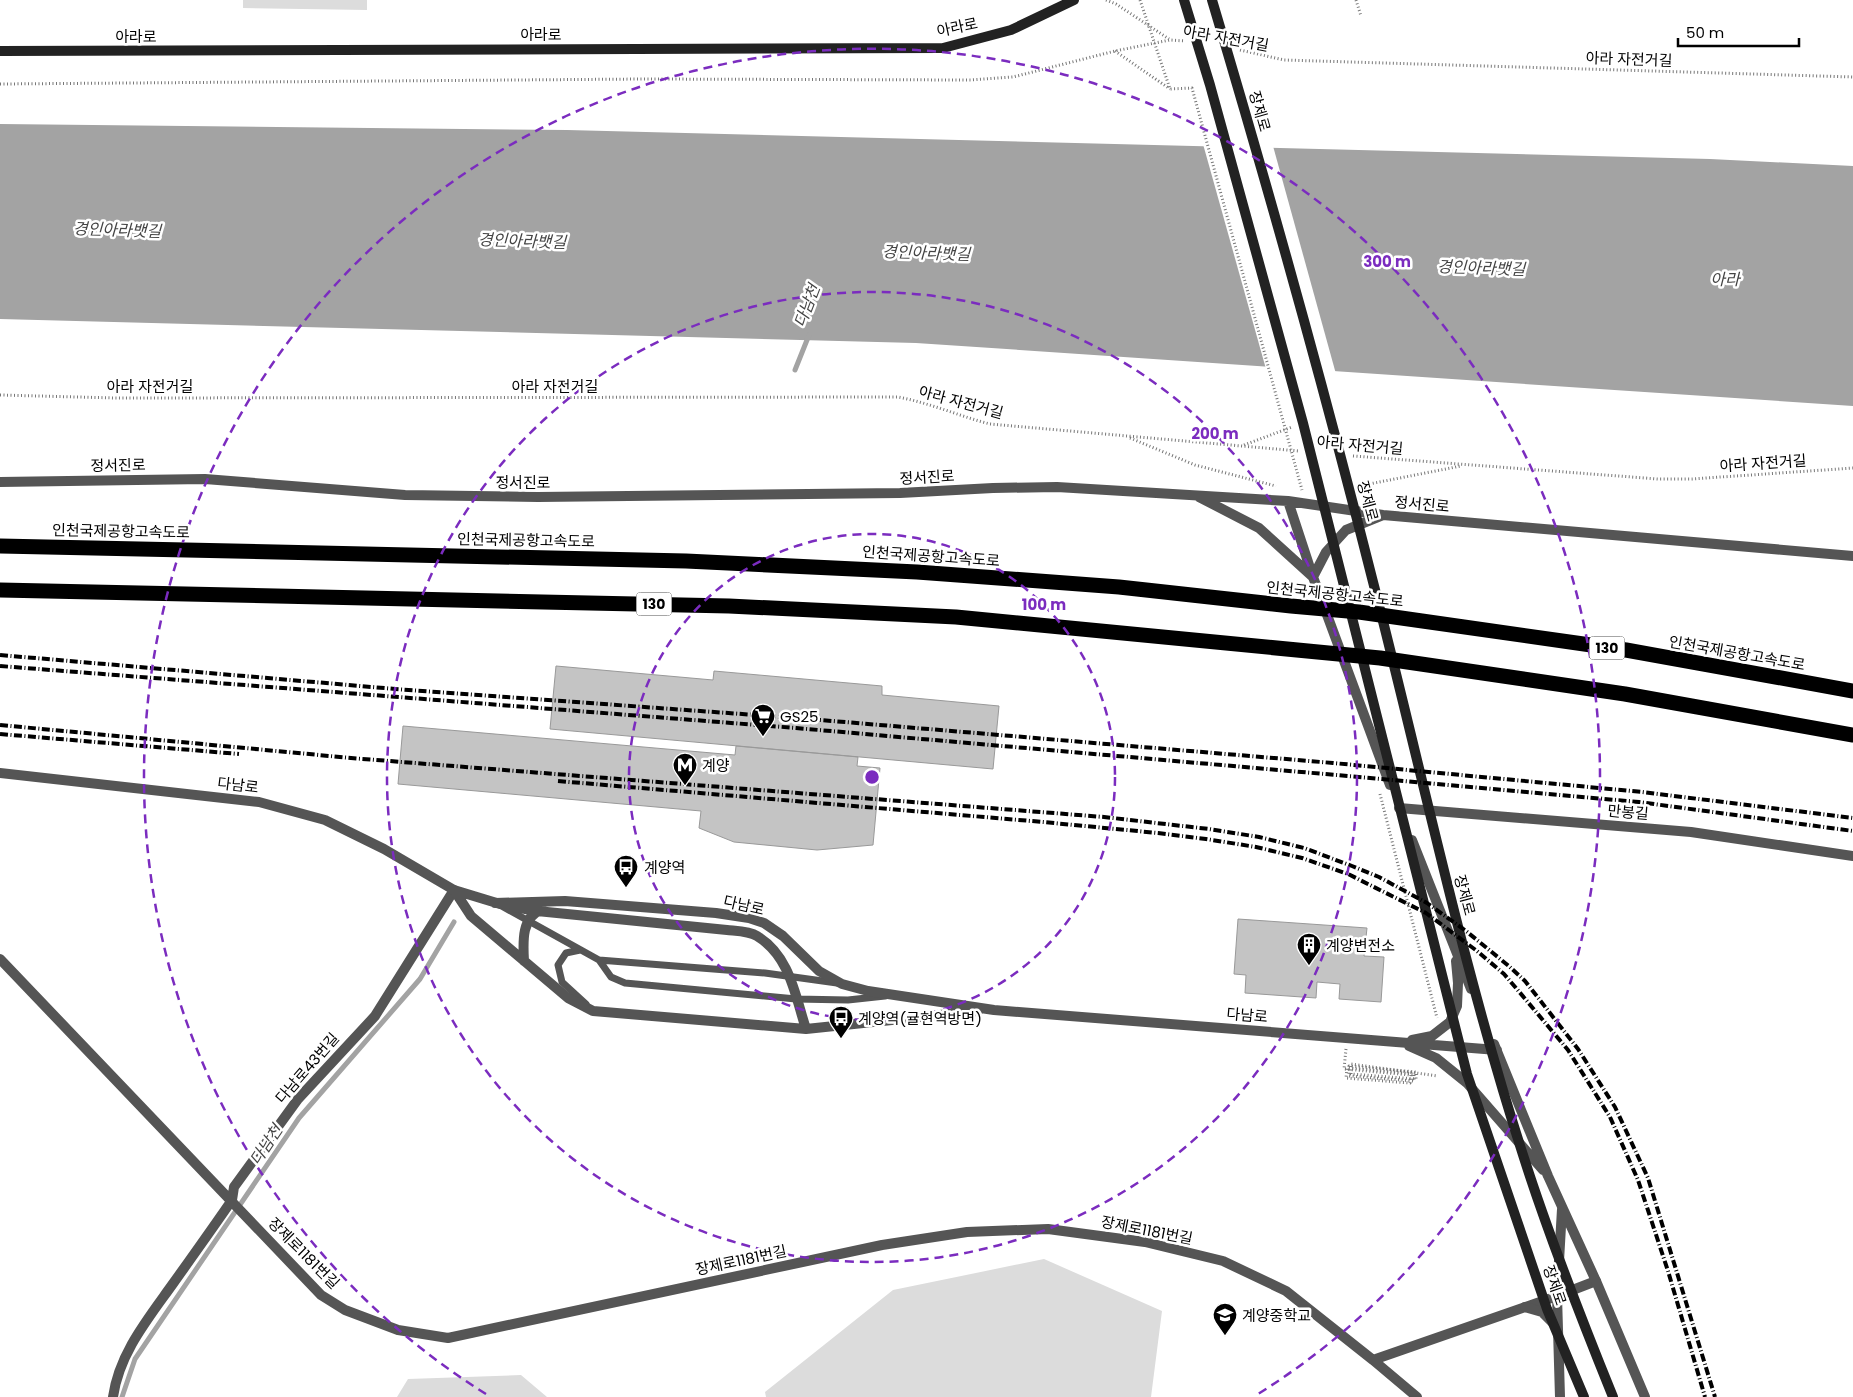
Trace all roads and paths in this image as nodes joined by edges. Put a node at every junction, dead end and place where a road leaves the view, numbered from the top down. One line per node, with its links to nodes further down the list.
1 (1074, 0): 10 (main road, 아라로)
2 (1106, 0): 7 (path)
3 (1184, 0): 16 (main road, 장제로)
4 (1212, 0): 73 (main road, 장제로)
5 (1356, 0): 6 (path)
6 (1361, 16)
7 (1170, 40): 8 (path, 아라 자전거길); 11 (path, 아라 자전거길)
8 (1188, 42)
9 (1232, 48): 12 (path, 아라 자전거길)
10 (0, 51)
11 (1115, 51): 13 (path, 아라 자전거길); 14 (path)
12 (1853, 78)
13 (0, 84)
14 (1170, 89)
15 (0, 395): 17 (path, 아라 자전거길)
16 (1303, 423): 18 (path); 72 (main road, 장제로)
17 (1127, 436): 18 (path, 아라 자전거길); 25 (path)
18 (1241, 446): 19 (path, 아라 자전거길)
19 (1306, 452)
20 (1343, 455): 21 (path, 아라 자전거길)
21 (1466, 465): 22 (path, 아라 자전거길); 24 (path)
22 (1853, 468)
23 (0, 482): 28 (street, 정서진로)
24 (1356, 486)
25 (1282, 488)
26 (1300, 488): 27 (path)
27 (1310, 488)
28 (1196, 495): 29 (street, 정서진로); 33 (street)
29 (1288, 501): 30 (street, 정서진로); 33 (street, 장제로)
30 (1383, 515): 32 (street, 정서진로); 33 (street)
31 (0, 546): 35 (highway, 인천국제공항고속도로 / 130)
32 (1853, 556)
33 (1313, 577): 38 (street, 장제로)
34 (0, 590): 36 (highway, 130)
35 (1853, 691)
36 (1853, 735)
37 (0, 773): 40 (street, 다남로)
38 (1399, 808): 39 (street, 만봉길); 45 (street, 장제로)
39 (1853, 856)
40 (454, 890): 42 (street, 다남로); 49 (street, 다남로); 62 (street, 다남로43번길)
41 (565, 901): 42 (street, 다남로); 43 (street); 51 (street, 다남로)
42 (495, 903): 43 (street, 다남로); 44 (lane)
43 (537, 911): 44 (street); 50 (street, 다남로)
44 (528, 921): 46 (lane); 49 (street)
45 (1454, 948): 58 (street); 59 (street, 장제로)
46 (581, 950): 48 (lane); 55 (lane)
47 (0, 959): 62 (street, 장제로1181번길)
48 (599, 960): 50 (lane); 53 (lane)
49 (524, 961): 55 (street, 다남로)
50 (790, 976): 51 (lane); 53 (street, 다남로)
51 (842, 984): 52 (street, 다남로)
52 (895, 995): 53 (lane); 54 (street, 다남로)
53 (796, 999): 56 (street, 다남로)
54 (994, 1010): 56 (street, 다남로); 57 (street, 다남로)
55 (593, 1011): 56 (street, 다남로)
56 (806, 1029)
57 (1347, 1038): 58 (street, 다남로); 60 (path)
58 (1401, 1042): 59 (street, 다남로); 61 (street)
59 (1497, 1050): 61 (street, 장제로)
60 (1443, 1077)
61 (1548, 1176): 63 (street, 장제로)
62 (236, 1205): 68 (street, 장제로1181번길); 69 (street, 다남로43번길)
63 (1562, 1206): 64 (street, 장제로); 65 (street, 장제로)
64 (1596, 1281): 65 (street); 74 (street, 장제로)
65 (1557, 1296): 66 (street); 67 (street, 장제로)
66 (1526, 1307): 67 (street); 68 (street)
67 (1558, 1333): 71 (street, 장제로)
68 (1373, 1360): 70 (street, 장제로1181번길)
69 (113, 1397)
70 (1417, 1397)
71 (1560, 1397)
72 (1584, 1397)
73 (1613, 1397)
74 (1645, 1397)

